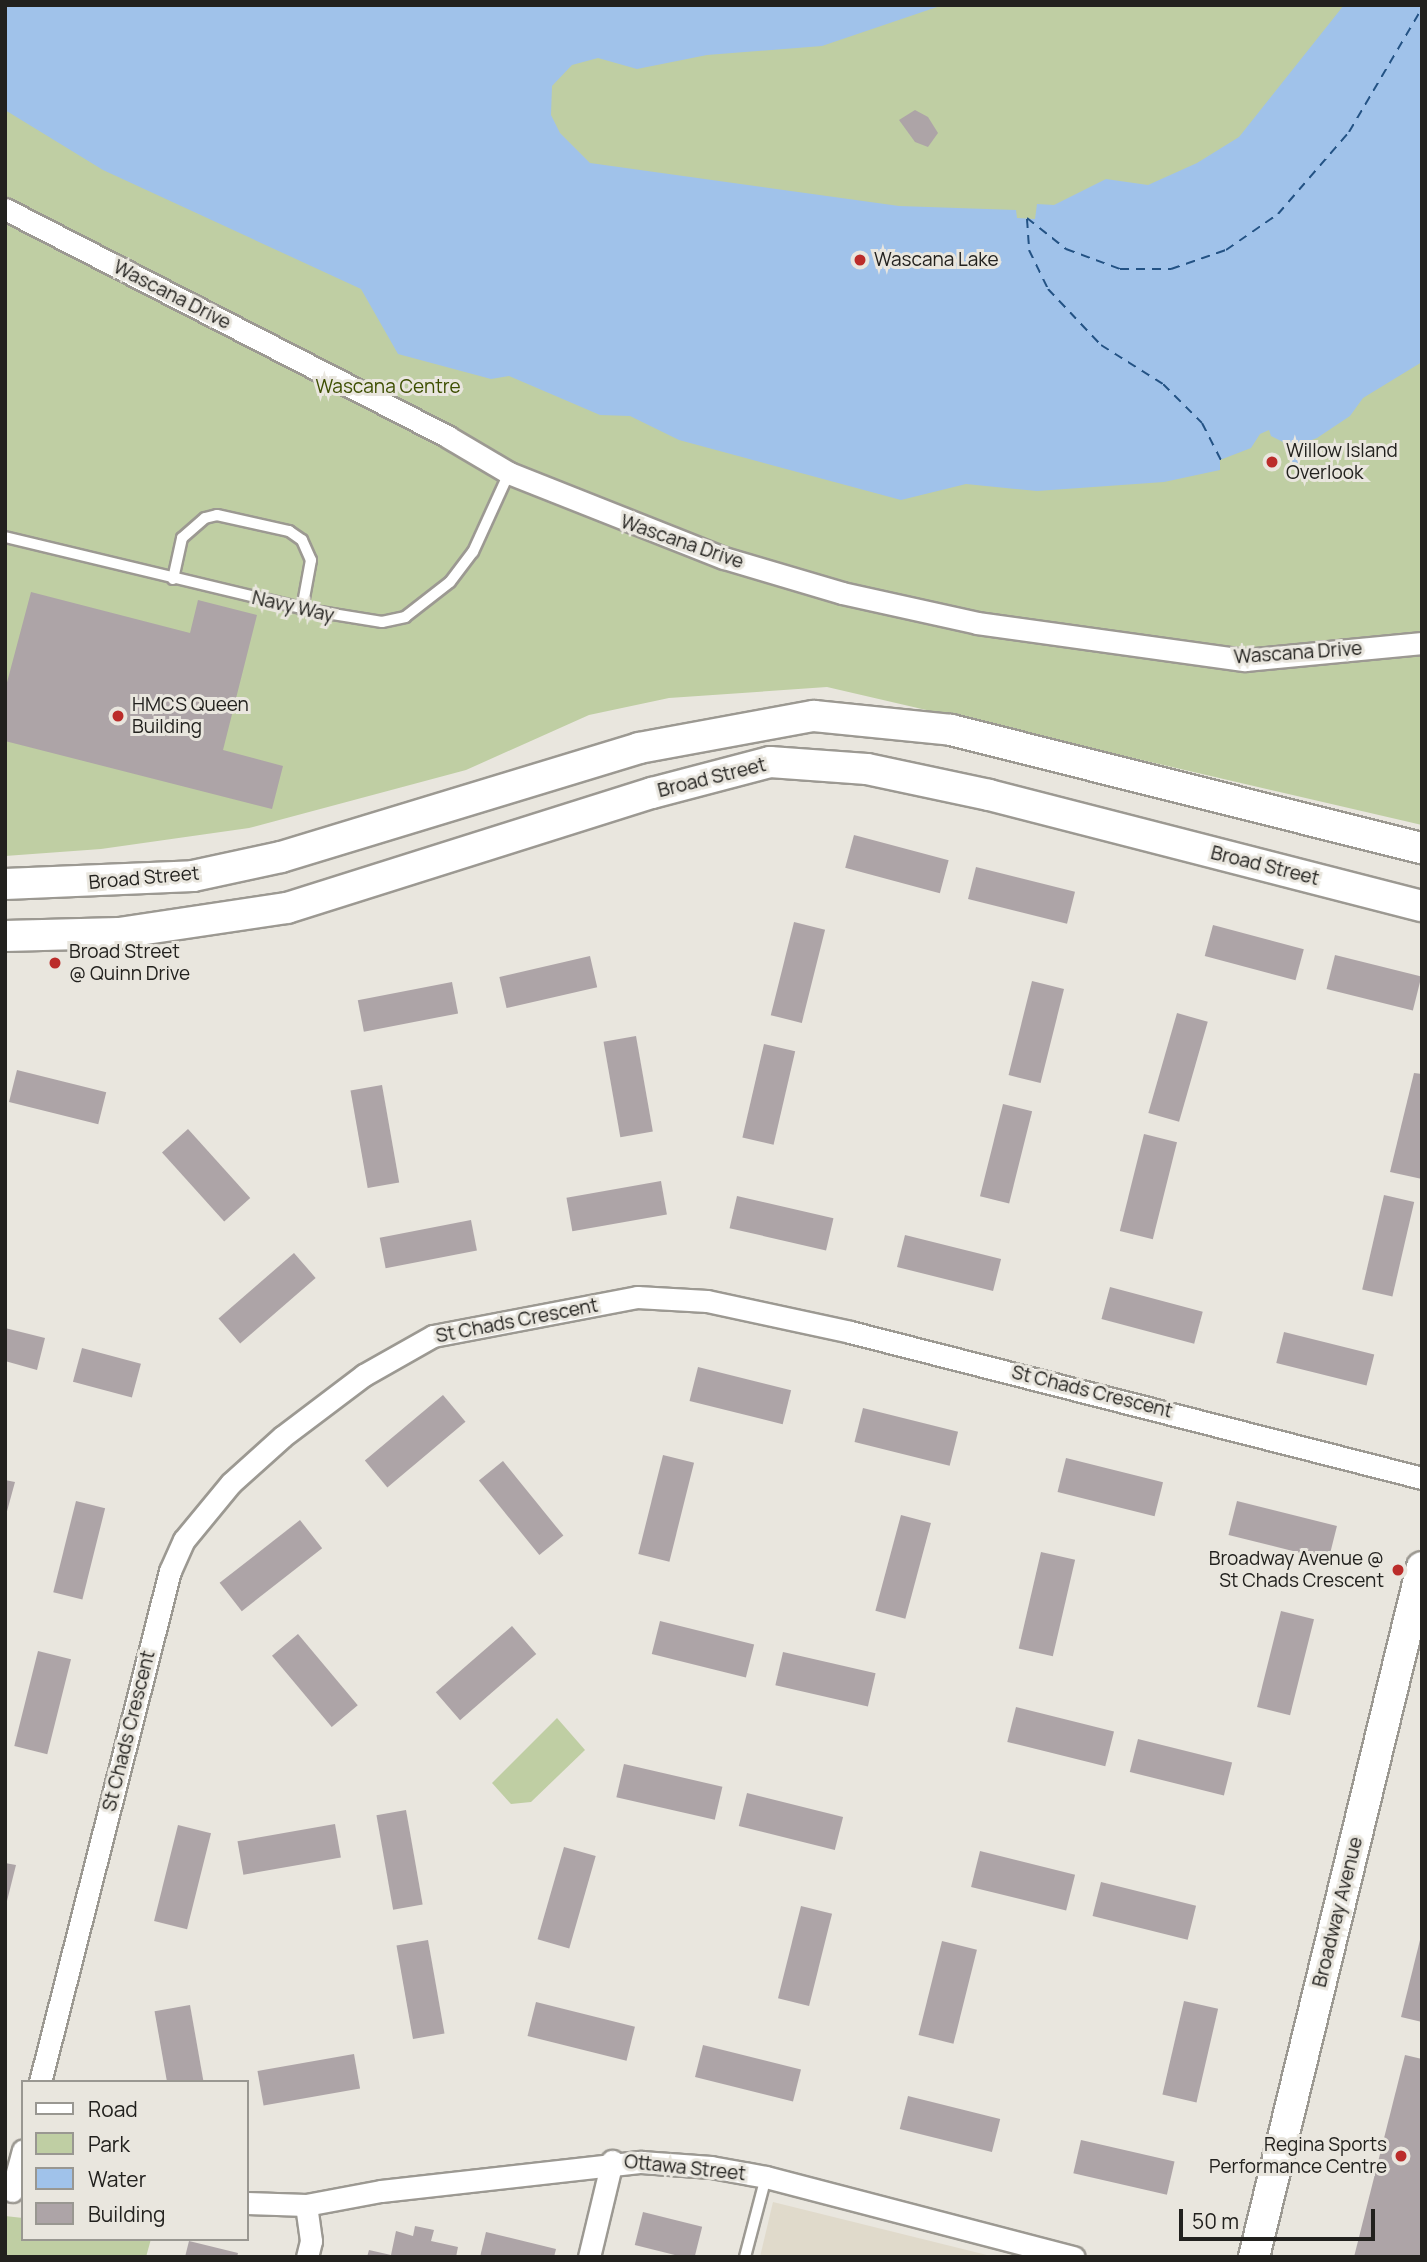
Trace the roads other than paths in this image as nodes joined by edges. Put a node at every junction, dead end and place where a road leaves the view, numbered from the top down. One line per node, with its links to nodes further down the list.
1 (5, 209): 2 (street, Wascana Drive)
2 (509, 473): 5 (lane, Navy Way); 6 (street, Wascana Drive)
3 (5, 537): 4 (lane, Navy Way)
4 (173, 579): 5 (lane, Navy Way); 5 (lane)
5 (302, 609)
6 (1422, 643)
7 (1422, 848): 8 (main road, Broad Street)
8 (5, 884)
9 (1422, 906): 10 (main road, Broad Street)
10 (5, 936)
11 (1422, 1478): 13 (street, St Chads Crescent)
12 (1422, 1567): 24 (main road, Broadway Avenue)
13 (41, 2080)
14 (21, 2158): 17 (street)
15 (612, 2161): 16 (street, Ottawa Street); 19 (street, Ottawa Street); 21 (street)
16 (765, 2177): 22 (lane); 23 (street, Ottawa Street)
17 (13, 2192)
18 (248, 2203): 19 (street, Ottawa Street)
19 (306, 2205): 20 (street)
20 (307, 2257)
21 (589, 2257)
22 (745, 2257)
23 (1074, 2257)
24 (1254, 2257)

